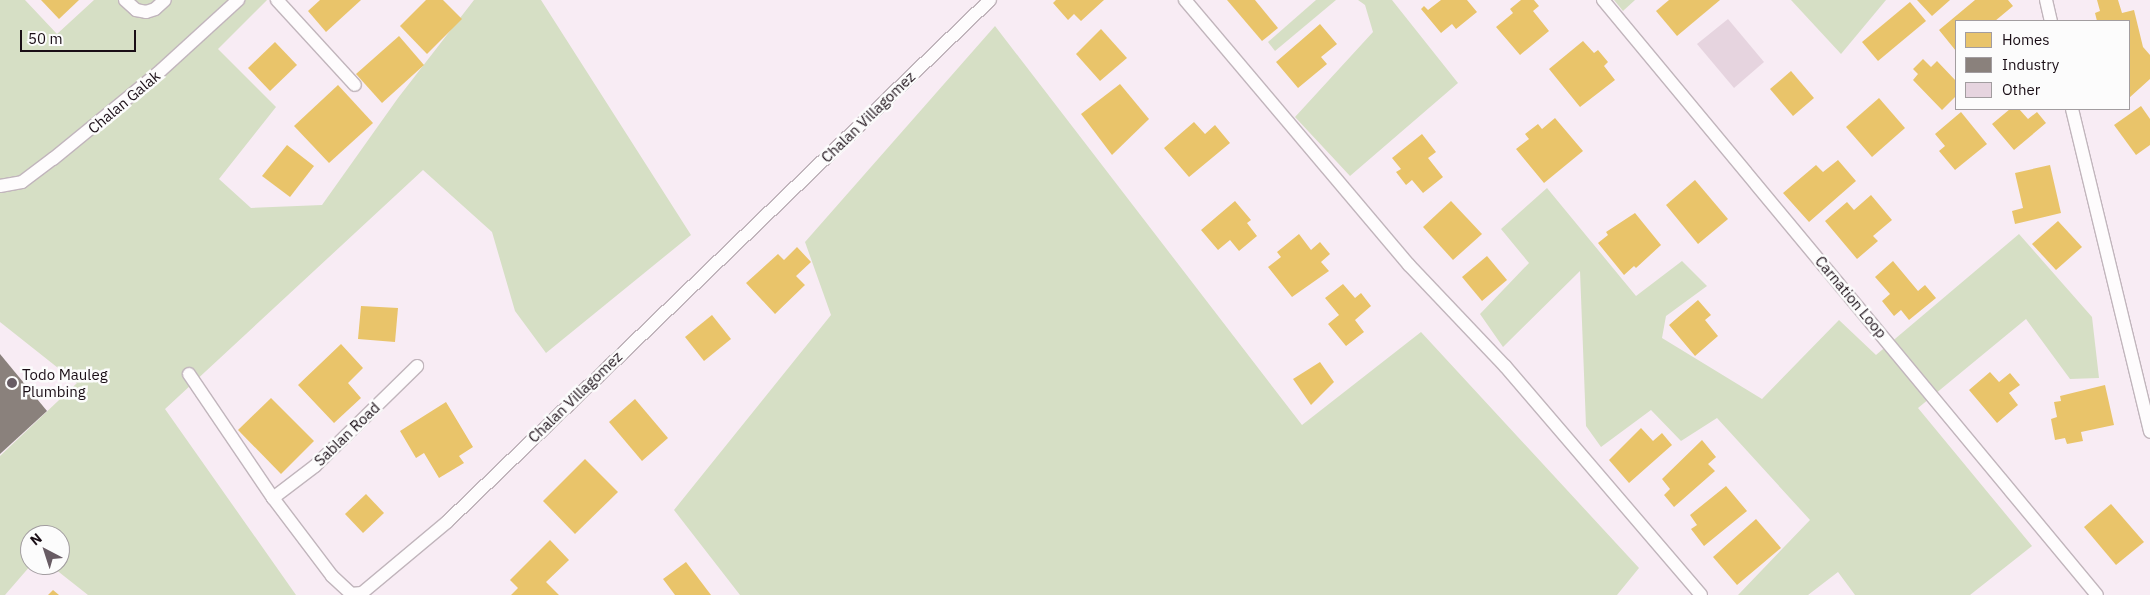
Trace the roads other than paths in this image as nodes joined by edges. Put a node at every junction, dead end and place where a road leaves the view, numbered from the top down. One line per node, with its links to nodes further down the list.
1 (125, 0): 2 (street)
2 (165, 0)
3 (238, 0): 12 (street, Chalan Galak)
4 (278, 0): 10 (street)
5 (990, 0): 17 (street, Chalan Villagomez)
6 (1185, 0): 18 (street)
7 (1602, 0): 19 (street, Carnation Loop)
8 (2046, 0): 9 (street)
9 (2051, 20)
10 (355, 85)
11 (2072, 110): 15 (street)
12 (0, 186)
13 (417, 366): 16 (street, Sablan Road)
14 (189, 374): 16 (street, Chalan Villagomez)
15 (2150, 432)
16 (273, 498): 17 (street, Chalan Villagomez)
17 (357, 594)
18 (1701, 595)
19 (2097, 595)

